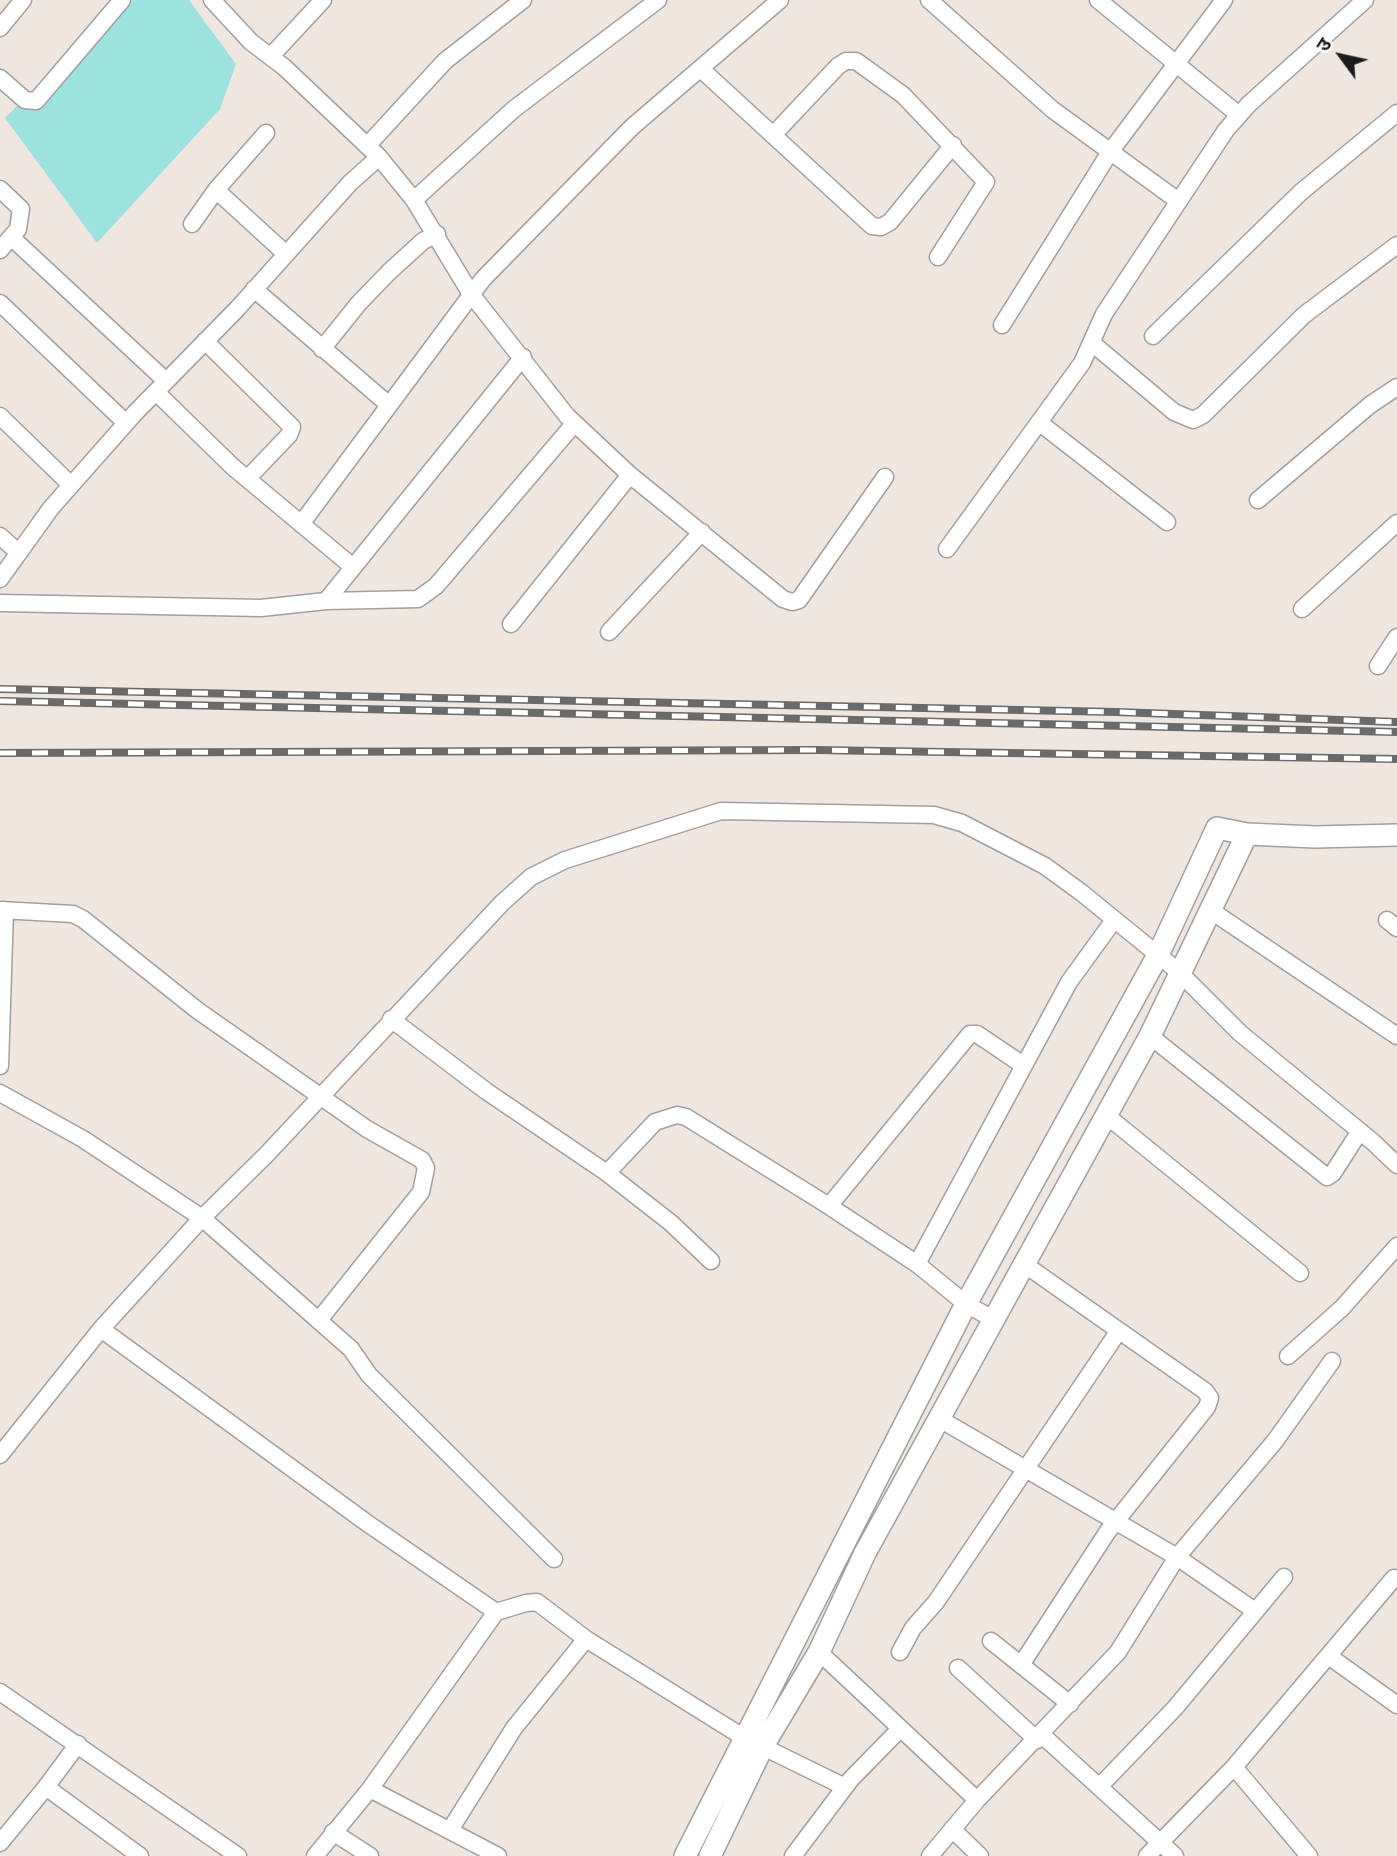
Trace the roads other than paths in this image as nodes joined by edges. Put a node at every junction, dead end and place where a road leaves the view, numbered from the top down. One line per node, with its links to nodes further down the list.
1 (23, 0): 12 (street)
2 (122, 0): 16 (street)
3 (213, 0): 13 (street)
4 (323, 0): 13 (street)
5 (523, 0): 22 (street)
6 (659, 0): 26 (street)
7 (780, 0): 15 (street)
8 (929, 0): 23 (street)
9 (1098, 0): 14 (street)
10 (1224, 0): 14 (street)
11 (1364, 0): 18 (street)
12 (0, 28)
13 (271, 56): 22 (street)
14 (1175, 66): 18 (street); 23 (street)
15 (702, 70): 20 (street); 36 (street)
16 (0, 78)
17 (1397, 113): 39 (street)
18 (1238, 115): 27 (street)
19 (266, 132): 25 (street)
20 (774, 134): 21 (street); 21 (street)
21 (953, 145): 34 (street)
22 (373, 152): 26 (street); 33 (street)
23 (1110, 152): 27 (street); 38 (street)
24 (0, 189): 30 (street)
25 (216, 190): 28 (street); 33 (street)
26 (414, 200): 29 (street)
27 (1177, 200): 41 (street)
28 (192, 224)
29 (437, 234): 36 (street); 42 (street)
30 (11, 237): 32 (street); 44 (street)
31 (1397, 245): 41 (street)
32 (0, 250)
33 (286, 254): 35 (street)
34 (938, 257)
35 (254, 289): 40 (street); 42 (street)
36 (471, 294): 43 (street); 46 (street)
37 (0, 303): 48 (street)
38 (1002, 325)
39 (1153, 336)
40 (205, 341): 44 (street); 53 (street)
41 (1091, 343): 49 (street)
42 (322, 349): 46 (street)
43 (523, 357): 50 (street); 63 (street)
44 (161, 386): 48 (street); 53 (street)
45 (1397, 387): 55 (street)
46 (389, 405): 58 (street)
47 (0, 416): 54 (street)
48 (126, 423): 54 (street)
49 (1040, 423): 56 (street); 61 (street)
50 (574, 424): 51 (street); 65 (street)
51 (630, 475): 59 (street); 68 (street)
52 (885, 477): 59 (street)
53 (247, 479): 58 (street)
54 (71, 485): 62 (street)
55 (1258, 500)
56 (1167, 522)
57 (1397, 523): 67 (street)
58 (301, 524): 63 (street)
59 (702, 532): 69 (street)
60 (0, 536): 62 (street)
61 (947, 549)
62 (19, 552): 64 (street)
63 (353, 566): 65 (street)
64 (0, 579)
65 (326, 601): 66 (street)
66 (0, 603)
67 (1302, 609)
68 (510, 624)
69 (609, 632)
70 (1397, 637): 71 (street)
71 (1378, 666)
72 (1247, 834): 73 (street); 75 (street); 77 (street)
73 (1397, 835)
74 (3, 910): 83 (street); 85 (street)
75 (1210, 910): 78 (street); 81 (street)
76 (1114, 920): 77 (street); 79 (street); 82 (street)
77 (1158, 955): 78 (street); 97 (street)
78 (1179, 972): 80 (street); 87 (street)
79 (391, 1019): 85 (street); 89 (street)
80 (1150, 1036): 86 (street); 87 (street)
81 (1397, 1036)
82 (1023, 1065): 90 (street); 94 (street)
83 (0, 1066)
84 (0, 1093): 91 (street)
85 (321, 1095): 91 (street); 99 (street)
86 (1107, 1116): 95 (street); 96 (street)
87 (1360, 1131): 88 (street)
88 (1397, 1165)
89 (607, 1173): 90 (street); 93 (street)
90 (829, 1206): 94 (street)
91 (202, 1218): 99 (street); 100 (street)
92 (1397, 1246): 102 (street)
93 (711, 1261)
94 (917, 1264): 97 (street)
95 (1024, 1264): 98 (street); 101 (street)
96 (1300, 1273)
97 (966, 1304): 98 (street); 125 (street)
98 (993, 1319): 104 (street)
99 (318, 1320): 109 (street)
100 (101, 1329): 105 (street); 113 (street)
101 (1118, 1332): 106 (street); 107 (street)
102 (1288, 1356)
103 (1332, 1361): 108 (street)
104 (938, 1418): 106 (street); 116 (street)
105 (0, 1455)
106 (1023, 1470): 107 (street); 117 (street)
107 (1117, 1520): 108 (street); 119 (street)
108 (1177, 1557): 112 (street); 122 (street)
109 (554, 1559)
110 (1283, 1577): 112 (street)
111 (1394, 1578): 118 (street)
112 (1255, 1611): 132 (street)
113 (496, 1612): 114 (street); 133 (street)
114 (586, 1639): 125 (street); 136 (street)
115 (991, 1641): 119 (street)
116 (819, 1652): 124 (street); 128 (street)
117 (901, 1652)
118 (1330, 1657): 123 (street); 129 (street)
119 (1021, 1665): 122 (street)
120 (958, 1668): 126 (street)
121 (0, 1692): 127 (street)
122 (1070, 1704): 126 (street)
123 (1397, 1705)
124 (899, 1730): 131 (street); 134 (street)
125 (743, 1737): 128 (street); 145 (street)
126 (1040, 1737): 132 (street); 134 (street)
127 (78, 1744): 130 (street); 141 (street)
128 (763, 1746): 131 (street); 146 (street)
129 (1234, 1767): 139 (street); 152 (street)
130 (46, 1787): 138 (street); 140 (street)
131 (845, 1787): 147 (street)
132 (1098, 1787): 139 (street)
133 (370, 1789): 136 (street); 137 (street)
134 (977, 1801): 135 (street)
135 (952, 1829): 148 (street); 149 (street)
136 (450, 1830): 144 (street)
137 (333, 1832): 142 (street); 143 (street)
138 (0, 1843)
139 (1161, 1843): 150 (street); 151 (street)
140 (140, 1856)
141 (238, 1856)
142 (314, 1856)
143 (370, 1856)
144 (498, 1856)
145 (685, 1856)
146 (710, 1856)
147 (793, 1856)
148 (930, 1856)
149 (980, 1856)
150 (1147, 1856)
151 (1175, 1856)
152 (1309, 1856)

